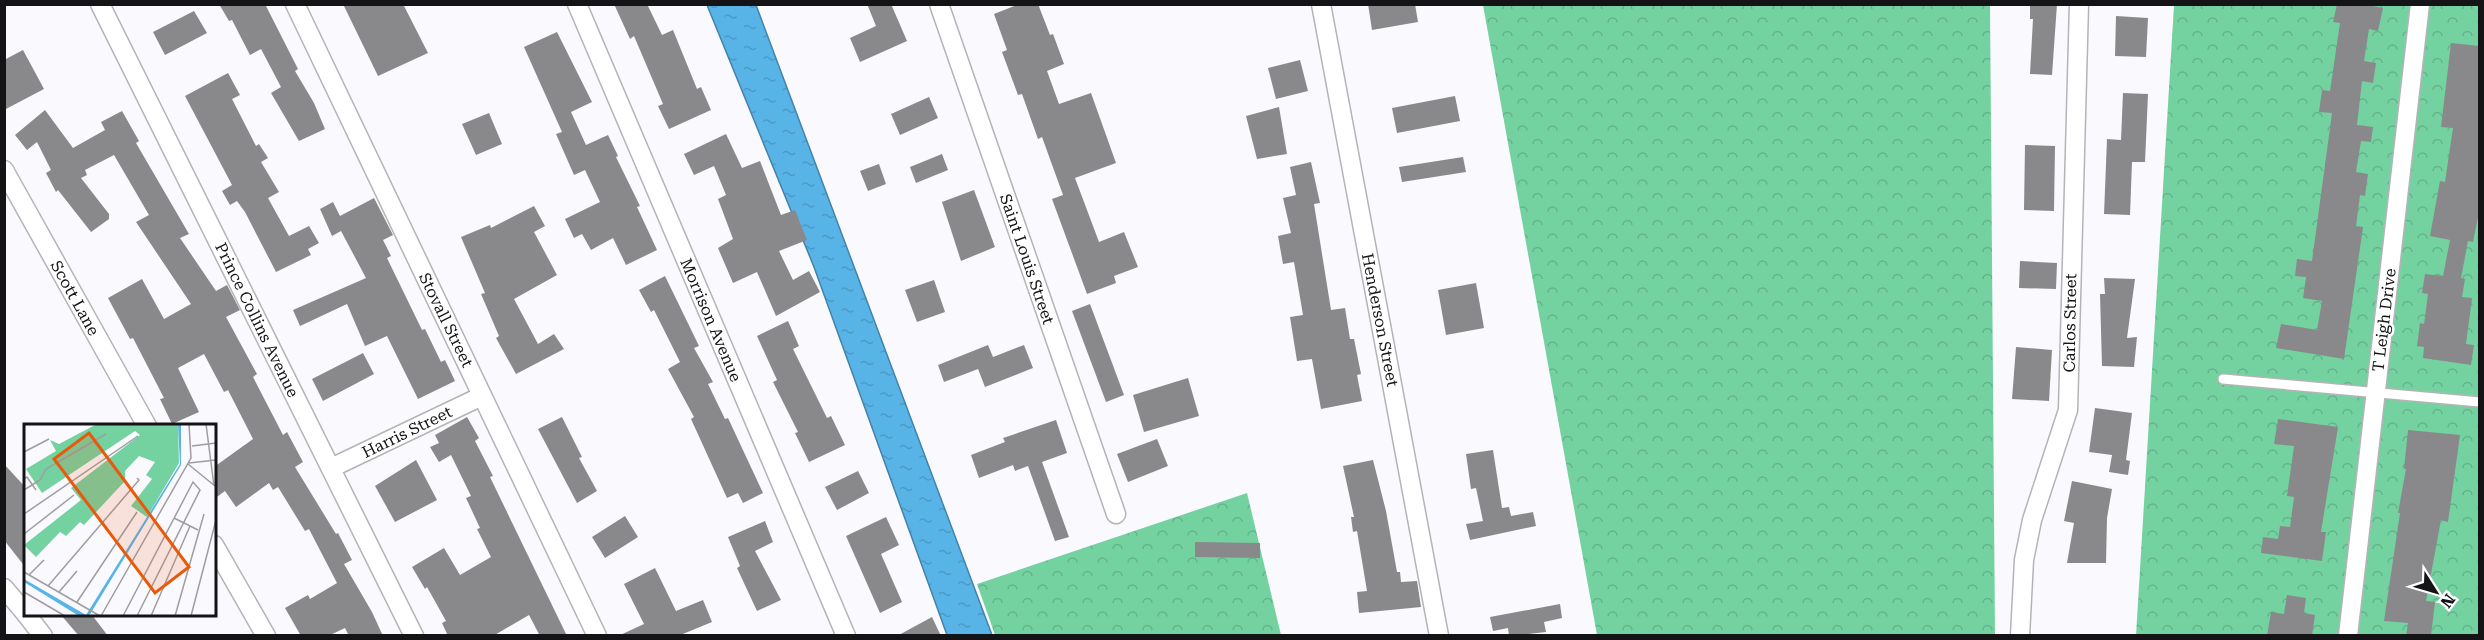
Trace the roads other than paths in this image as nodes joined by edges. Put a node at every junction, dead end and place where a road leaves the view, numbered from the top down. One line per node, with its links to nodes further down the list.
1 (100, 4): 14 (street, Prince Collins Avenue)
2 (295, 4): 11 (street, Stovall Street)
3 (577, 4): 24 (street, Morrison Avenue)
4 (939, 4): 15 (street, Saint Louis Street)
5 (1320, 4): 25 (street, Henderson Street)
6 (2079, 4): 26 (street, Carlos Street)
7 (2420, 4): 10 (street, T Leigh Drive)
8 (4, 170): 13 (street, Scott Lane)
9 (2223, 379): 10 (lane)
10 (2376, 391): 12 (lane); 27 (street, T Leigh Drive)
11 (482, 396): 14 (street, Harris Street); 23 (street, Stovall Street)
12 (2480, 402)
13 (146, 424)
14 (331, 468): 22 (street, Prince Collins Avenue)
15 (1116, 514)
16 (216, 548): 21 (street)
17 (4, 588): 18 (street)
18 (24, 612)
19 (28, 616): 20 (street)
20 (43, 636)
21 (266, 636)
22 (414, 636)
23 (597, 636)
24 (846, 636)
25 (1439, 636)
26 (2020, 636)
27 (2348, 636)

